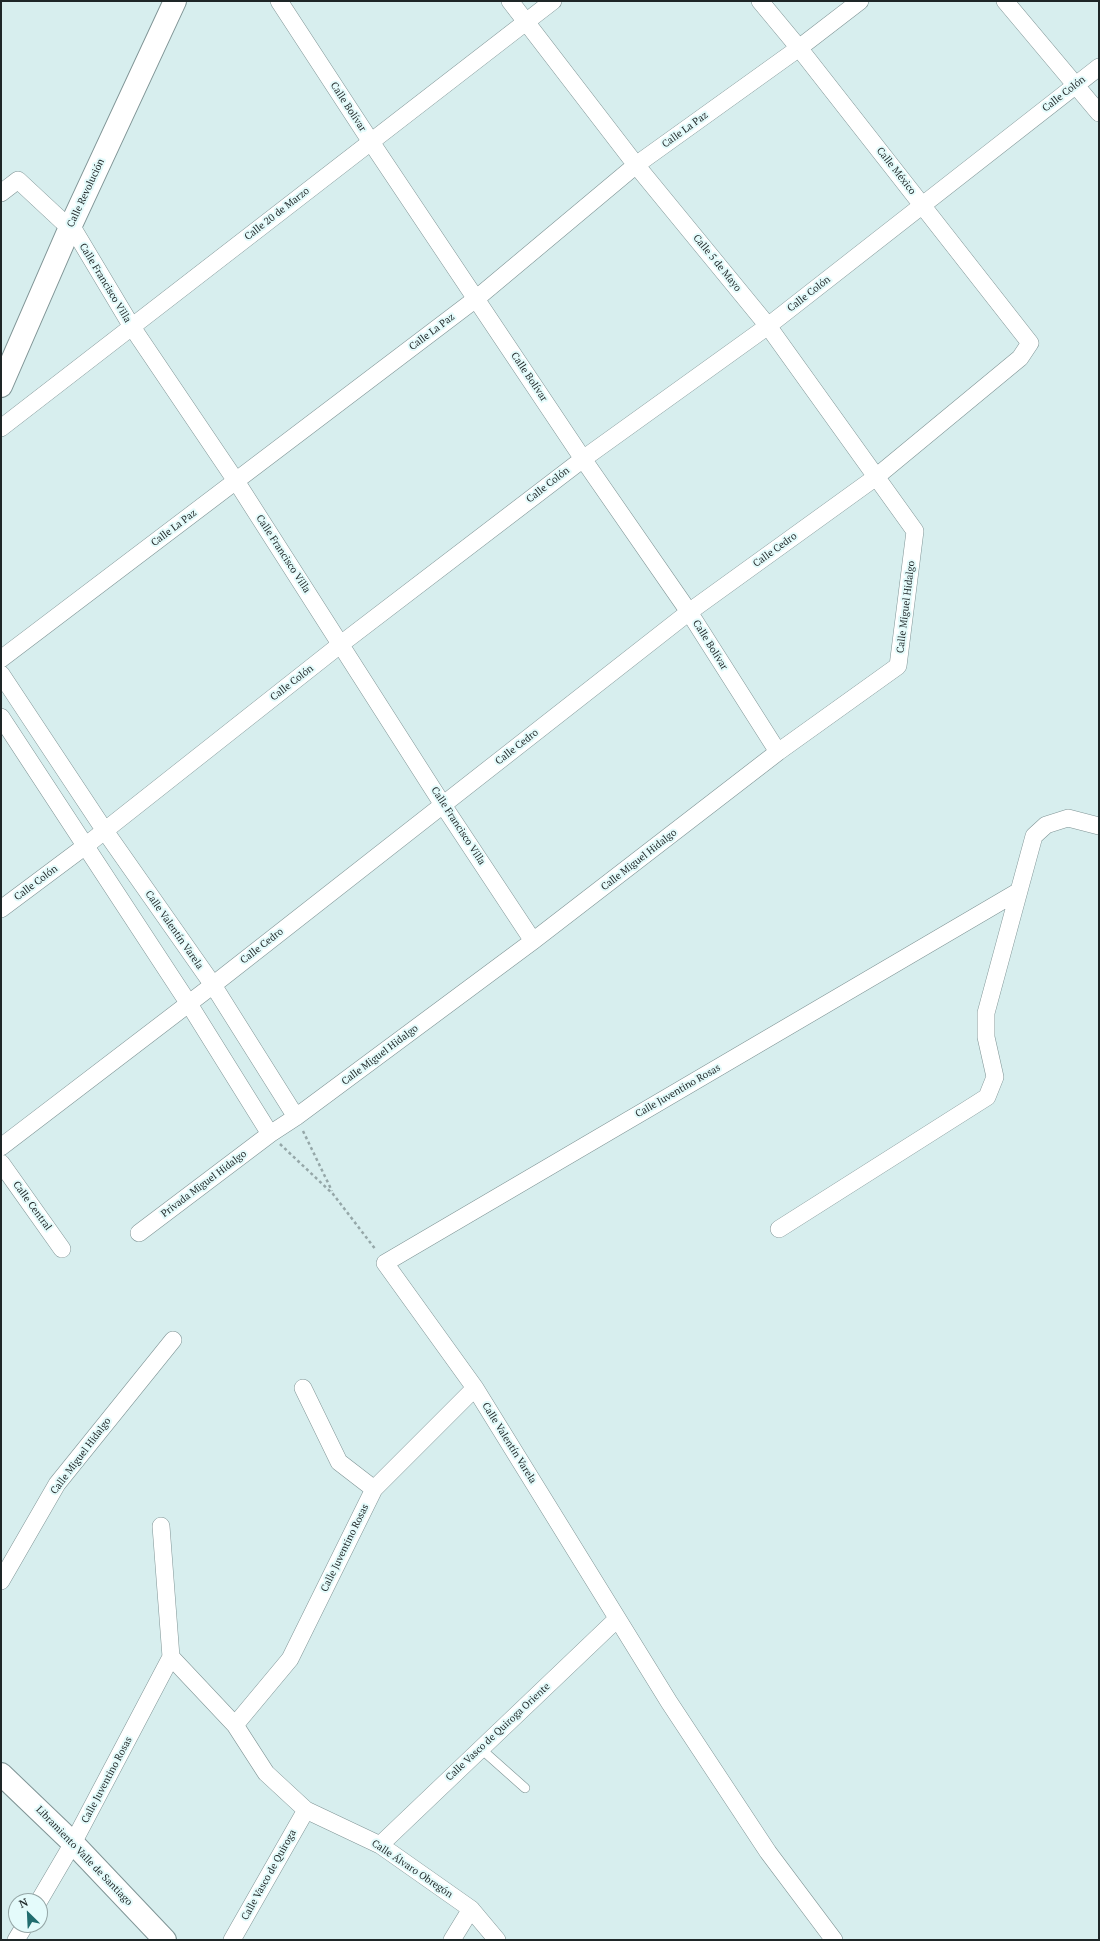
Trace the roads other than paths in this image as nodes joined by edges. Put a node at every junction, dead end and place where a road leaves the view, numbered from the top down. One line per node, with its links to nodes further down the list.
1 (175, 1): 17 (street, Calle Revolución)
2 (279, 1): 13 (street, Calle Bolívar)
3 (510, 1): 8 (street, Calle 5 de Mayo)
4 (553, 1): 8 (street, Calle 20 de Marzo)
5 (760, 1): 9 (street, Calle México)
6 (860, 1): 9 (street, Calle La Paz)
7 (1005, 1): 11 (street)
8 (525, 21): 13 (street, Calle 20 de Marzo); 14 (street, Calle 5 de Mayo)
9 (799, 48): 14 (street, Calle La Paz); 16 (street, Calle México)
10 (1099, 67): 11 (street, Calle Colón)
11 (1076, 85): 12 (street); 16 (street, Calle Colón)
12 (1099, 113)
13 (371, 142): 18 (street, Calle Bolívar); 20 (street, Calle 20 de Marzo)
14 (636, 165): 18 (street, Calle La Paz); 19 (street, Calle 5 de Mayo)
15 (1, 193): 17 (street, Calle Francisco Villa)
16 (923, 205): 19 (street, Calle Colón); 21 (street, Calle México)
17 (71, 225): 20 (street, Calle Francisco Villa); 22 (street, Calle Revolución)
18 (477, 298): 24 (street, Calle Bolívar); 26 (street, Calle La Paz)
19 (768, 326): 24 (street, Calle Colón); 25 (street, Calle 5 de Mayo)
20 (132, 328): 23 (street, Calle 20 de Marzo); 26 (street, Calle Francisco Villa)
21 (1030, 344): 25 (street, Calle Cedro)
22 (1, 386)
23 (1, 428)
24 (583, 459): 28 (street, Calle Bolívar); 29 (street, Calle Colón)
25 (876, 477): 27 (street, Calle 5 de Mayo); 28 (street, Calle Cedro)
26 (236, 481): 29 (street, Calle Francisco Villa); 30 (street, Calle La Paz)
27 (915, 531): 33 (street, Calle Miguel Hidalgo)
28 (689, 612): 33 (street, Calle Bolívar); 34 (street, Calle Cedro)
29 (341, 644): 34 (street, Calle Francisco Villa); 36 (street, Calle Colón)
30 (1, 659)
31 (1, 674): 36 (street, Calle Valentín Varela)
32 (1, 717): 37 (street)
33 (778, 752): 40 (street, Calle Miguel Hidalgo)
34 (443, 805): 40 (street, Calle Francisco Villa); 41 (street, Calle Cedro)
35 (1099, 826): 38 (street)
36 (105, 830): 37 (street, Calle Colón); 41 (street, Calle Valentín Varela)
37 (84, 847): 39 (street, Calle Colón); 42 (street)
38 (1019, 891): 47 (street); 50 (street, Calle Juventino Rosas)
39 (1, 909)
40 (533, 941): 43 (street, Calle Miguel Hidalgo)
41 (212, 985): 42 (street, Calle Cedro); 43 (street, Calle Valentín Varela)
42 (189, 1004): 44 (street); 45 (street, Calle Cedro)
43 (296, 1117): 44 (street, Calle Miguel Hidalgo)
44 (270, 1134): 48 (street, Privada Miguel Hidalgo)
45 (1, 1147)
46 (1, 1163): 49 (street, Calle Central)
47 (779, 1229)
48 (139, 1233)
49 (62, 1249)
50 (385, 1263): 53 (street, Calle Valentín Varela)
51 (172, 1340): 56 (street, Calle Miguel Hidalgo)
52 (303, 1388): 54 (street)
53 (475, 1388): 54 (street, Calle Juventino Rosas); 57 (street, Calle Valentín Varela)
54 (374, 1490): 59 (street, Calle Juventino Rosas)
55 (161, 1526): 58 (street)
56 (1, 1581)
57 (617, 1619): 60 (street, Calle Vasco de Quiroga Oriente); 72 (street, Calle Valentín Varela)
58 (171, 1656): 59 (street, Calle Álvaro Obregón); 64 (street, Calle Juventino Rosas)
59 (235, 1725): 63 (street, Calle Álvaro Obregón)
60 (480, 1748): 62 (lane); 65 (street, Calle Vasco de Quiroga Oriente)
61 (1, 1774): 64 (street, Libramiento Valle de Santiago)
62 (525, 1788)
63 (306, 1810): 65 (street, Calle Álvaro Obregón); 69 (street, Calle Vasco de Quiroga)
64 (73, 1843): 66 (street, Calle Juventino Rosas); 68 (street, Libramiento Valle de Santiago)
65 (380, 1845): 67 (street, Calle Álvaro Obregón)
66 (44, 1893)
67 (471, 1909): 70 (street); 71 (street, Calle Álvaro Obregón)
68 (164, 1940)
69 (232, 1940)
70 (452, 1940)
71 (497, 1940)
72 (834, 1940)

